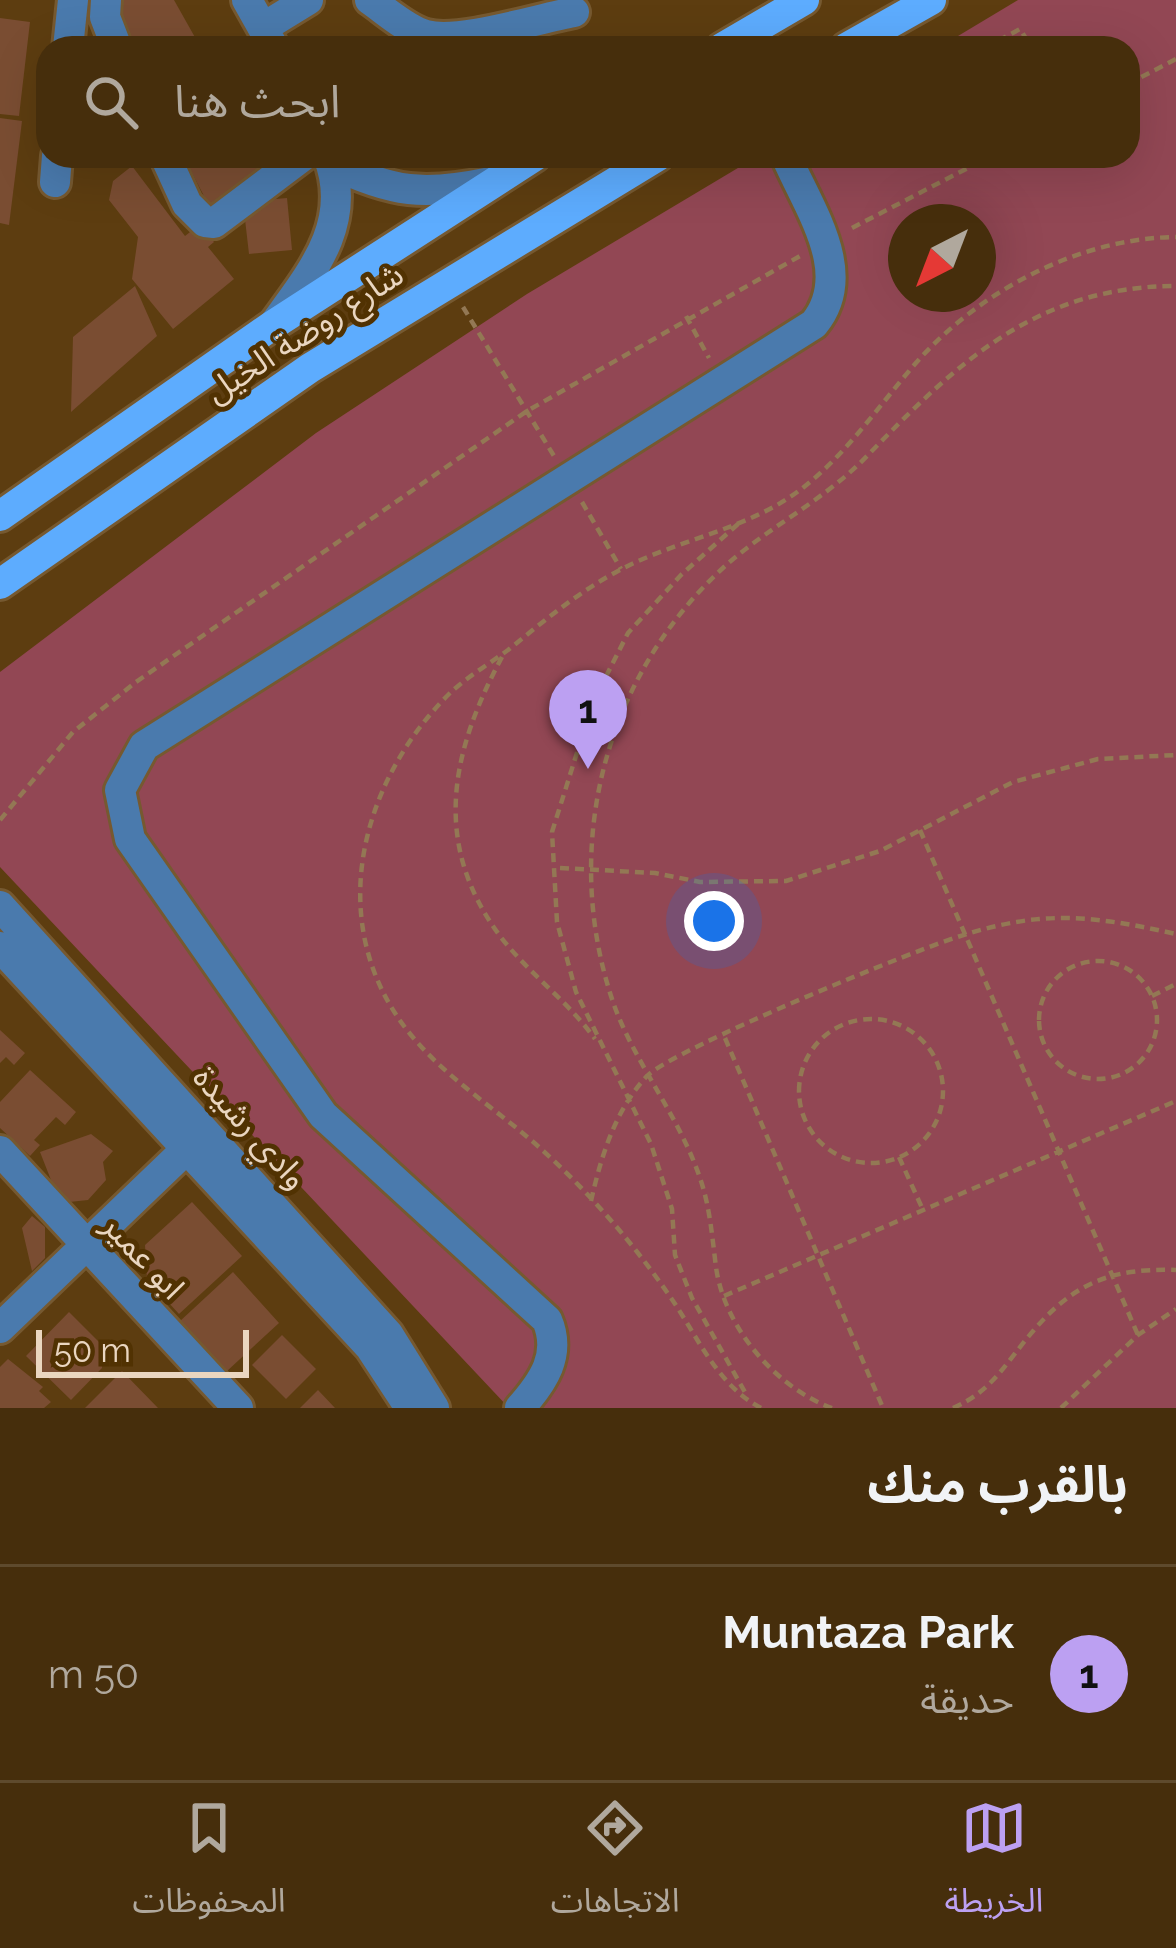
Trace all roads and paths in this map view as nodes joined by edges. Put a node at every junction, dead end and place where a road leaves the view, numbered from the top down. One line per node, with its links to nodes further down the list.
1 (74, 0): 10 (street)
2 (106, 0): 11 (street)
3 (247, 0): 12 (street)
4 (308, 0): 13 (street)
5 (370, 0): 14 (street)
6 (804, 0): 16 (main road)
7 (931, 0): 17 (main road)
8 (574, 12): 9 (street)
9 (486, 14): 15 (street)
10 (70, 36)
11 (112, 36)
12 (268, 36)
13 (271, 36)
14 (430, 36)
15 (464, 36)
16 (742, 36)
17 (867, 36)
18 (1176, 59): 19 (path)
19 (1140, 78)
20 (170, 168): 21 (street)
21 (305, 168)
22 (324, 168): 34 (street)
23 (341, 168): 28 (street)
24 (515, 168): 28 (main road, شارع روضة الخيل)
25 (638, 168): 31 (main road, شارع روضة الخيل)
26 (792, 168): 30 (street)
27 (967, 168): 30 (path)
28 (491, 182): 34 (main road, شارع روضة الخيل)
29 (1176, 237): 39 (path)
30 (823, 243): 33 (path); 35 (street)
31 (447, 282): 36 (path); 41 (main road, شارع روضة الخيل)
32 (1176, 286): 47 (path)
33 (686, 316): 35 (path); 36 (path)
34 (273, 325): 38 (main road, شارع روضة الخيل)
35 (723, 382): 37 (street)
36 (526, 411): 37 (path); 44 (path)
37 (568, 480): 40 (path); 76 (street)
38 (0, 516)
39 (742, 520): 40 (path); 46 (path)
40 (621, 569): 42 (path)
41 (0, 584)
42 (506, 652): 54 (path); 62 (path)
43 (1176, 755): 45 (path)
44 (0, 820)
45 (920, 830): 47 (path); 49 (path)
46 (558, 868): 47 (path); 54 (path)
47 (591, 870): 55 (path)
48 (4, 928): 58 (street, وادي رشيدة)
49 (965, 934): 50 (path); 53 (path); 60 (path)
50 (1176, 934)
51 (1176, 984): 52 (path)
52 (1152, 996): 52 (path)
53 (724, 1036): 55 (path); 65 (path)
54 (602, 1048): 56 (path)
55 (651, 1072): 56 (path); 68 (path)
56 (630, 1097): 62 (path); 72 (path)
57 (1176, 1101): 60 (path)
58 (196, 1140): 64 (street); 74 (street, وادي رشيدة); 75 (street, وادي رشيدة)
59 (0, 1151): 64 (street, ابو عمير)
60 (1058, 1151): 63 (path); 67 (path)
61 (899, 1157): 61 (path); 63 (path)
62 (591, 1201): 72 (path)
63 (923, 1210): 65 (path)
64 (85, 1246): 70 (street); 73 (street, ابو عمير)
65 (818, 1256): 68 (path); 79 (path)
66 (1176, 1270): 67 (path)
67 (1110, 1272): 71 (path); 80 (path)
68 (724, 1296): 78 (path)
69 (1176, 1310): 71 (path)
70 (0, 1328)
71 (1138, 1335): 81 (path)
72 (753, 1404): 77 (path)
73 (238, 1408)
74 (410, 1408)
75 (434, 1408)
76 (520, 1408)
77 (761, 1408)
78 (832, 1408)
79 (883, 1408)
80 (953, 1408)
81 (1061, 1408)

